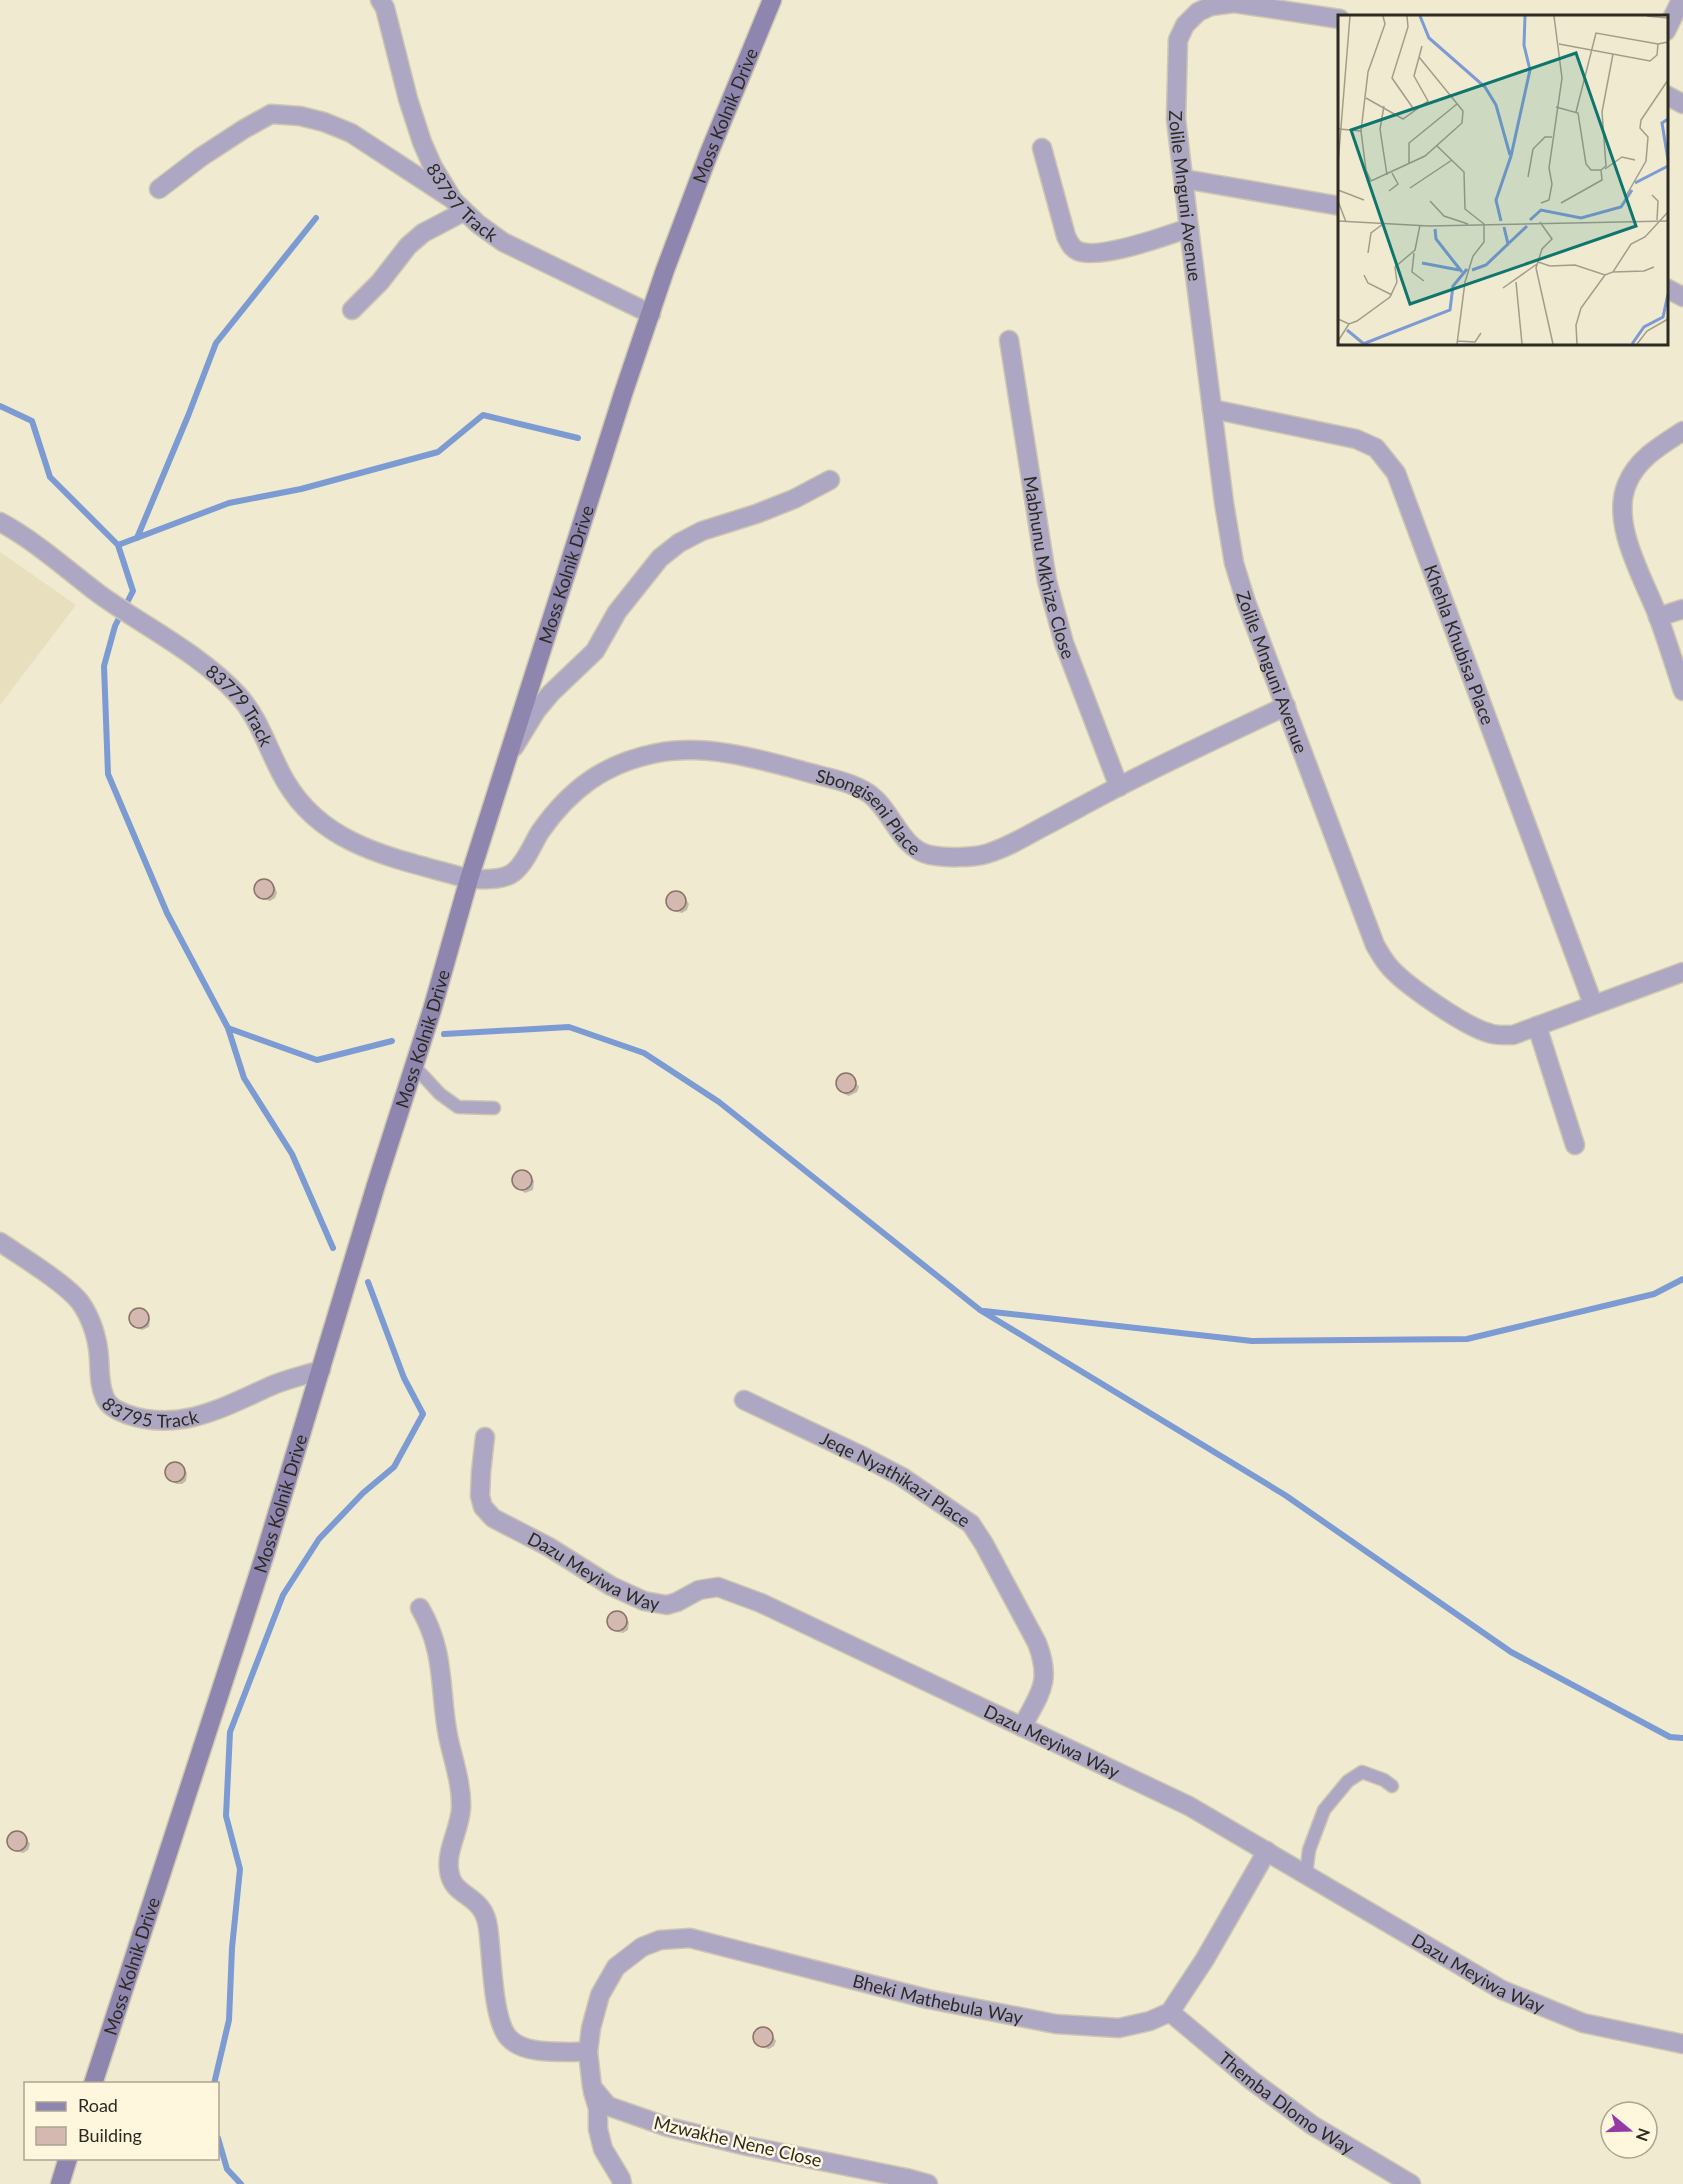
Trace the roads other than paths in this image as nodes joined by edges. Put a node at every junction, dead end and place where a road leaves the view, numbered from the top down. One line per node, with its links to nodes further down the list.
1 (380, 0): 11 (street, 83797 Track)
2 (1681, 0): 5 (street)
3 (771, 1): 17 (main road, Moss Kolnik Drive)
4 (1338, 19): 9 (street, Zolile Mnguni Avenue)
5 (1668, 27)
6 (1668, 96): 7 (street)
7 (1683, 104)
8 (1042, 148): 13 (street)
9 (1184, 179): 12 (street); 13 (street, Zolile Mnguni Avenue)
10 (159, 189): 11 (street)
11 (458, 206): 16 (street); 17 (street, 83797 Track)
12 (1338, 206)
13 (1190, 228): 19 (street, Zolile Mnguni Avenue)
14 (1668, 289): 15 (street)
15 (1683, 297)
16 (352, 310)
17 (651, 314): 27 (main road, Moss Kolnik Drive)
18 (1009, 340): 28 (street, Mabhunu Mkhize Close)
19 (1212, 409): 26 (street, Zolile Mnguni Avenue); 31 (street, Khehla Khubisa Place)
20 (1683, 431): 24 (street)
21 (830, 480): 27 (street)
22 (0, 522): 29 (street, 83779 Track)
23 (1683, 609): 24 (street)
24 (1658, 617): 25 (street)
25 (1683, 691)
26 (1286, 706): 28 (street, Sbongiseni Place); 32 (street, Zolile Mnguni Avenue)
27 (507, 759): 29 (main road, Moss Kolnik Drive)
28 (1119, 787): 29 (street, Sbongiseni Place)
29 (469, 879): 33 (main road, Moss Kolnik Drive)
30 (1683, 972): 31 (street, Zolile Mnguni Avenue)
31 (1593, 1004): 32 (street, Zolile Mnguni Avenue)
32 (1537, 1026): 35 (street)
33 (414, 1066): 34 (lane); 37 (main road, Moss Kolnik Drive)
34 (494, 1108)
35 (1575, 1145)
36 (0, 1242): 37 (street, 83795 Track)
37 (321, 1370): 48 (main road, Moss Kolnik Drive)
38 (744, 1400): 41 (street, Jeqe Nyathikazi Place)
39 (485, 1437): 41 (street, Dazu Meyiwa Way)
40 (420, 1608): 47 (street)
41 (1022, 1727): 43 (street, Dazu Meyiwa Way)
42 (1392, 1786): 44 (lane)
43 (1267, 1851): 44 (street, Dazu Meyiwa Way); 45 (street)
44 (1306, 1874): 46 (street, Dazu Meyiwa Way)
45 (1170, 2012): 47 (street, Bheki Mathebula Way); 54 (street, Themba Dlomo Way)
46 (1683, 2044)
47 (588, 2052): 49 (street)
48 (94, 2082)
49 (592, 2087): 52 (street); 53 (street, Mzwakhe Nene Close)
50 (67, 2160): 51 (main road)
51 (60, 2184)
52 (622, 2184)
53 (928, 2184)
54 (1411, 2184)

